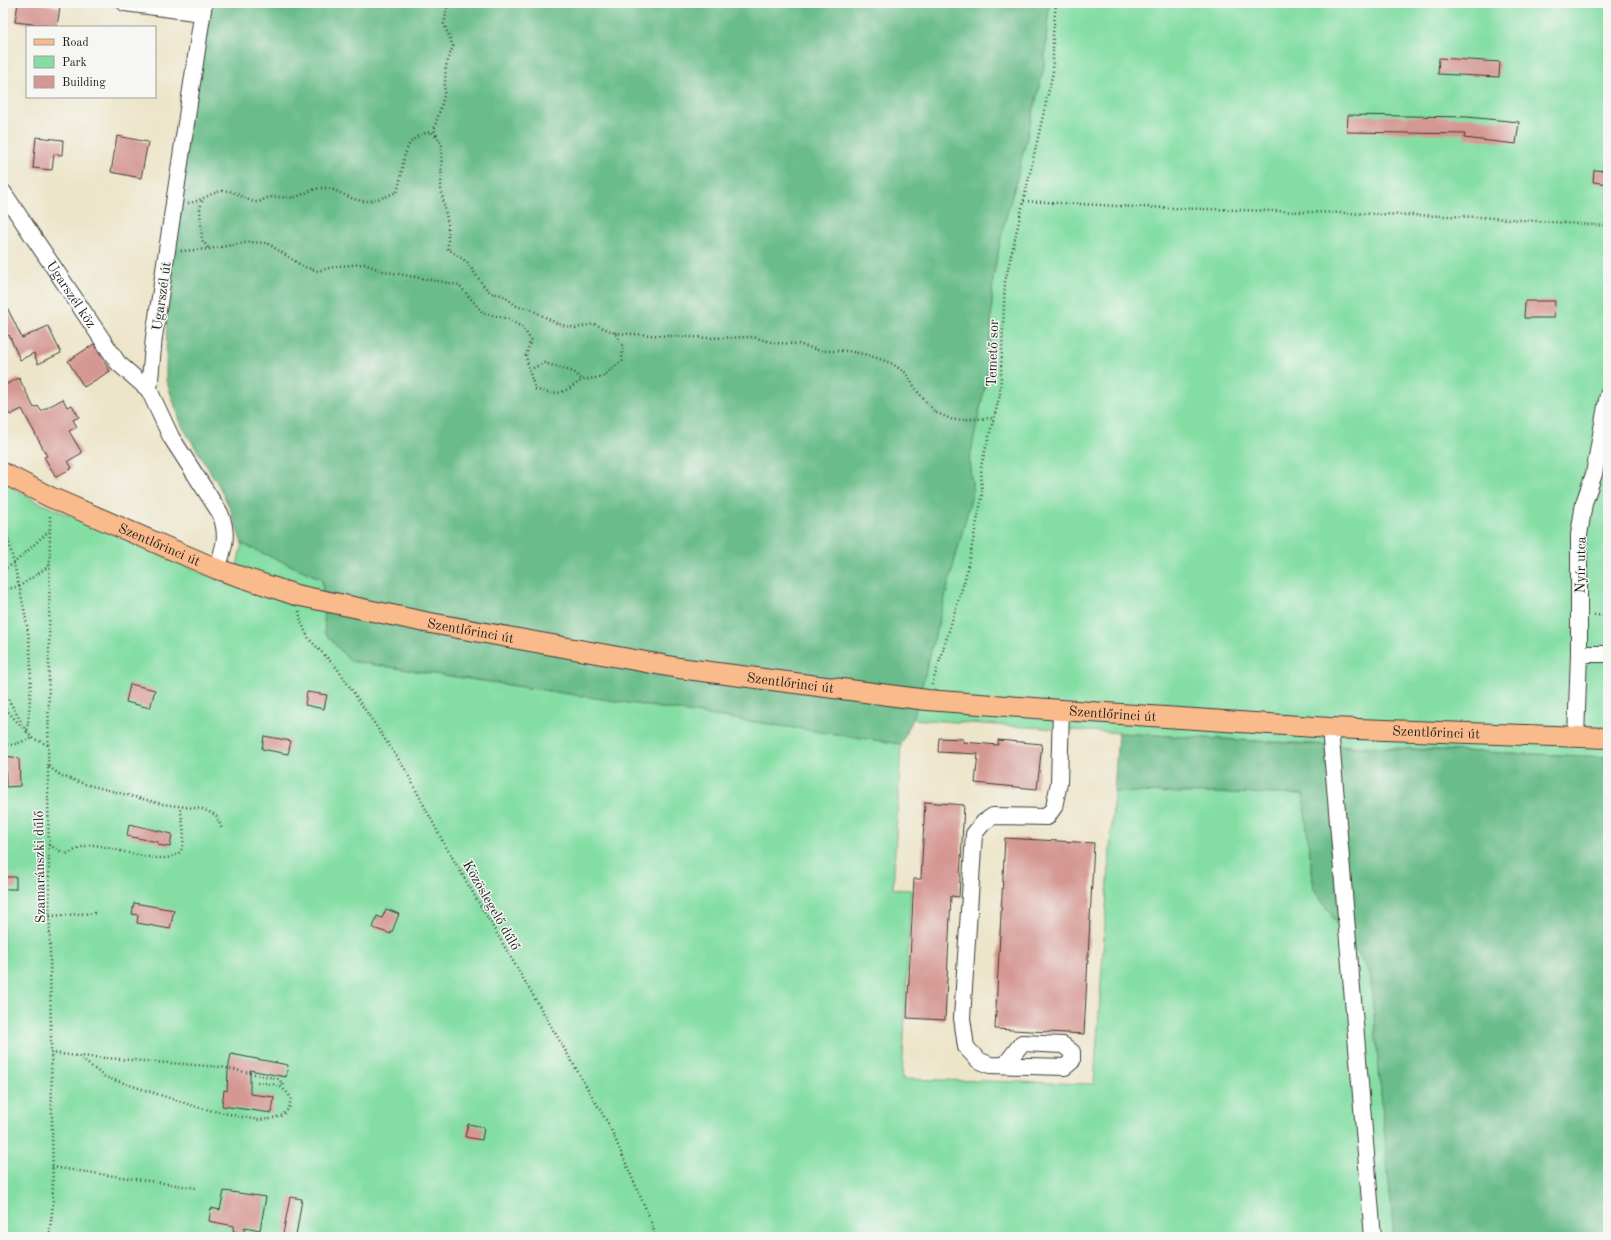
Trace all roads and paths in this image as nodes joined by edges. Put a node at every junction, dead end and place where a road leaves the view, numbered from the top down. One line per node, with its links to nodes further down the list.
1 (124, 3): 4 (street)
2 (448, 3): 5 (path)
3 (1056, 3): 8 (path, Temető sor)
4 (203, 8): 9 (street, Ugarszél út)
5 (437, 136): 7 (path); 13 (path)
6 (3, 192): 16 (street, Ugarszél köz)
7 (202, 200): 9 (path); 11 (path)
8 (1024, 201): 10 (path); 18 (path, Temető sor)
9 (174, 205): 12 (street, Ugarszél út)
10 (1608, 226)
11 (209, 249): 12 (path); 14 (path)
12 (167, 252): 16 (street, Ugarszél út)
13 (615, 332): 15 (path); 18 (path)
14 (529, 370): 15 (path); 15 (path)
15 (582, 380)
16 (149, 390): 26 (street)
17 (1608, 395): 30 (street, Nyír utca)
18 (994, 418): 33 (path, Temető sor)
19 (3, 473): 20 (main road, Szentlőrinci út)
20 (50, 497): 22 (path, Szamaránszki dűlő); 26 (main road, Szentlőrinci út)
21 (3, 520): 23 (path)
22 (50, 530): 23 (path); 24 (path, Szamaránszki dűlő)
23 (13, 564): 25 (path); 27 (path)
24 (49, 566): 27 (path); 42 (path, Szamaránszki dűlő)
25 (3, 570)
26 (217, 570): 29 (main road, Szentlőrinci út)
27 (20, 586): 28 (path); 37 (path)
28 (3, 590)
29 (296, 595): 33 (main road, Szentlőrinci út); 57 (path, Közöslegelő dűlő)
30 (1579, 654): 31 (street); 38 (street, Nyír utca)
31 (1608, 654)
32 (3, 690): 37 (path)
33 (927, 700): 35 (main road, Szentlőrinci út)
34 (3, 706): 37 (path)
35 (1061, 710): 36 (main road, Szentlőrinci út); 51 (street)
36 (1330, 728): 38 (main road, Szentlőrinci út); 58 (street)
37 (27, 732): 39 (path)
38 (1576, 737): 40 (main road, Szentlőrinci út)
39 (32, 738): 41 (path); 42 (path)
40 (1608, 738)
41 (3, 744)
42 (48, 744): 43 (path, Szamaránszki dűlő)
43 (48, 767): 44 (path); 46 (path, Szamaránszki dűlő)
44 (180, 807): 45 (path); 46 (path)
45 (222, 828)
46 (49, 845): 48 (path, Szamaránszki dűlő)
47 (96, 913): 48 (path)
48 (50, 916): 49 (path, Szamaránszki dűlő)
49 (51, 1053): 50 (path); 54 (path, Szamaránszki dűlő)
50 (78, 1056): 53 (path); 53 (path)
51 (1005, 1065)
52 (255, 1082): 53 (path)
53 (285, 1088)
54 (52, 1168): 55 (path); 56 (path, Szamaránszki dűlő)
55 (197, 1188)
56 (49, 1237)
57 (656, 1237)
58 (1373, 1237)

